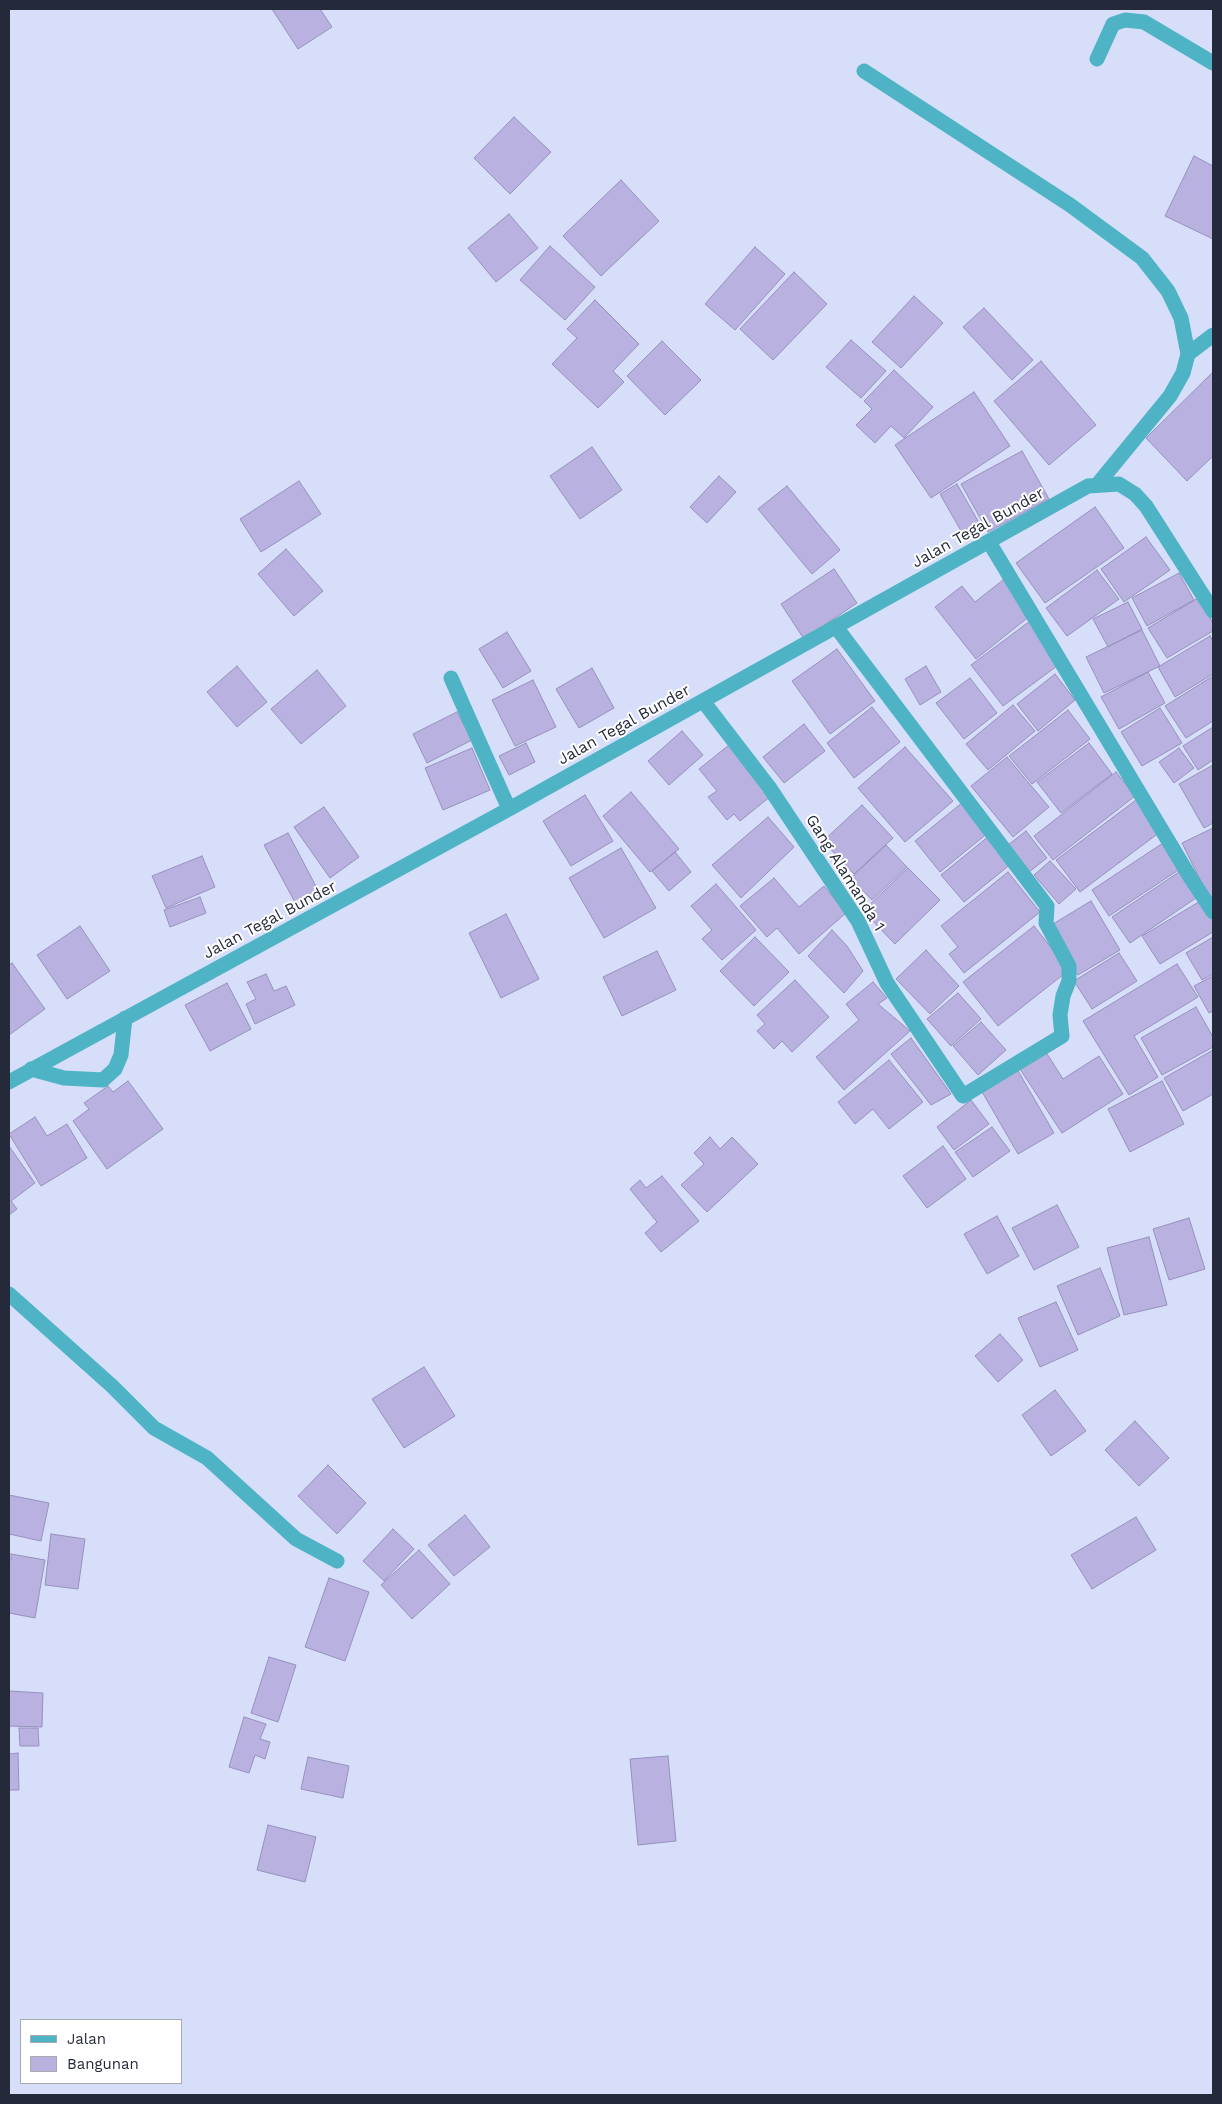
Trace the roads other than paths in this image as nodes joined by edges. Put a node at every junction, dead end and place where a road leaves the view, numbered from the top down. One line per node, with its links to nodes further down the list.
1 (1096, 59): 2 (street)
2 (1213, 63)
3 (864, 71): 5 (street)
4 (1213, 334): 5 (street)
5 (1188, 354): 6 (street)
6 (1097, 485): 7 (street, Jalan Tegal Bunder); 8 (street, Jalan Tegal Bunder)
7 (989, 542): 9 (street, Jalan Tegal Bunder); 13 (street)
8 (1213, 611)
9 (836, 627): 11 (street, Jalan Tegal Bunder); 11 (street, Gang Alamanda 1)
10 (451, 678): 12 (street)
11 (703, 701): 12 (street, Jalan Tegal Bunder)
12 (509, 809): 14 (street, Jalan Tegal Bunder)
13 (1213, 912)
14 (125, 1018): 15 (street, Jalan Tegal Bunder); 15 (street)
15 (31, 1069): 16 (street, Jalan Tegal Bunder)
16 (9, 1082)
17 (9, 1294): 18 (street)
18 (337, 1562)

